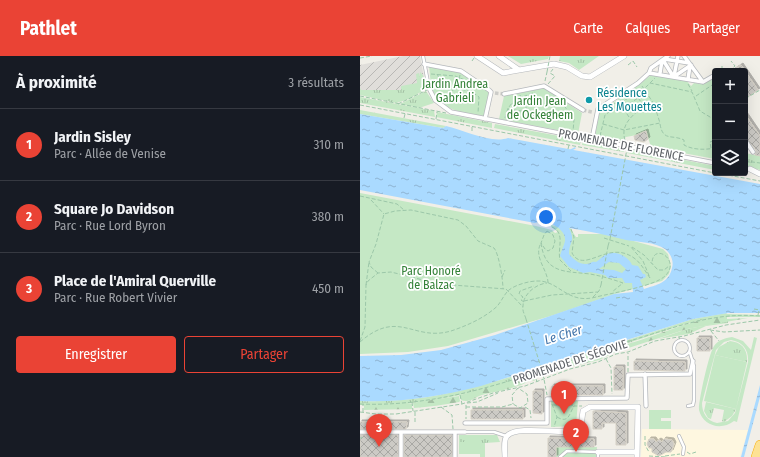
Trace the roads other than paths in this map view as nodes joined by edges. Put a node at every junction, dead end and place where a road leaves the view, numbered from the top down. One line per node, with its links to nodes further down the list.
1 (423, 56): 10 (lane, PROMENADE DE FLORENCE)
2 (477, 56): 12 (street)
3 (499, 56): 12 (street)
4 (624, 56): 12 (street)
5 (668, 56): 8 (street)
6 (678, 56): 9 (street)
7 (684, 56): 11 (street)
8 (663, 59): 9 (street); 13 (street); 14 (street); 15 (street)
9 (677, 61): 11 (street); 15 (street)
10 (424, 64): 19 (lane, PROMENADE DE FLORENCE); 24 (street)
11 (690, 65): 15 (street); 17 (street); 18 (street)
12 (519, 70)
13 (649, 73): 14 (street); 23 (street)
14 (660, 73): 15 (street)
15 (674, 76): 17 (street)
16 (712, 77): 18 (street)
17 (688, 79): 18 (street)
18 (703, 82)
19 (429, 88): 24 (street, PROMENADE DE FLORENCE)
20 (504, 94): 21 (street)
21 (583, 110)
22 (592, 112): 23 (street)
23 (597, 113): 25 (street)
24 (485, 119): 25 (street, PROMENADE DE FLORENCE)
25 (592, 139): 28 (street, PROMENADE DE FLORENCE)
26 (748, 144): 27 (street)
27 (753, 152)
28 (712, 162)
29 (748, 169): 30 (street)
30 (760, 174)
31 (690, 353): 31 (lane); 32 (lane)
32 (693, 361): 33 (street); 35 (lane)
33 (646, 374): 34 (street); 36 (street)
34 (646, 406)
35 (688, 406)
36 (466, 423)
37 (401, 432): 38 (street); 40 (street); 47 (street)
38 (454, 432): 39 (street); 48 (street)
39 (465, 432): 41 (lane)
40 (360, 433)
41 (506, 436): 46 (street); 49 (street)
42 (679, 436): 44 (lane)
43 (760, 445): 51 (highway)
44 (684, 452)
45 (598, 454): 46 (street); 50 (lane)
46 (637, 454)
47 (401, 457)
48 (455, 457)
49 (505, 457)
50 (560, 457)
51 (756, 457)

